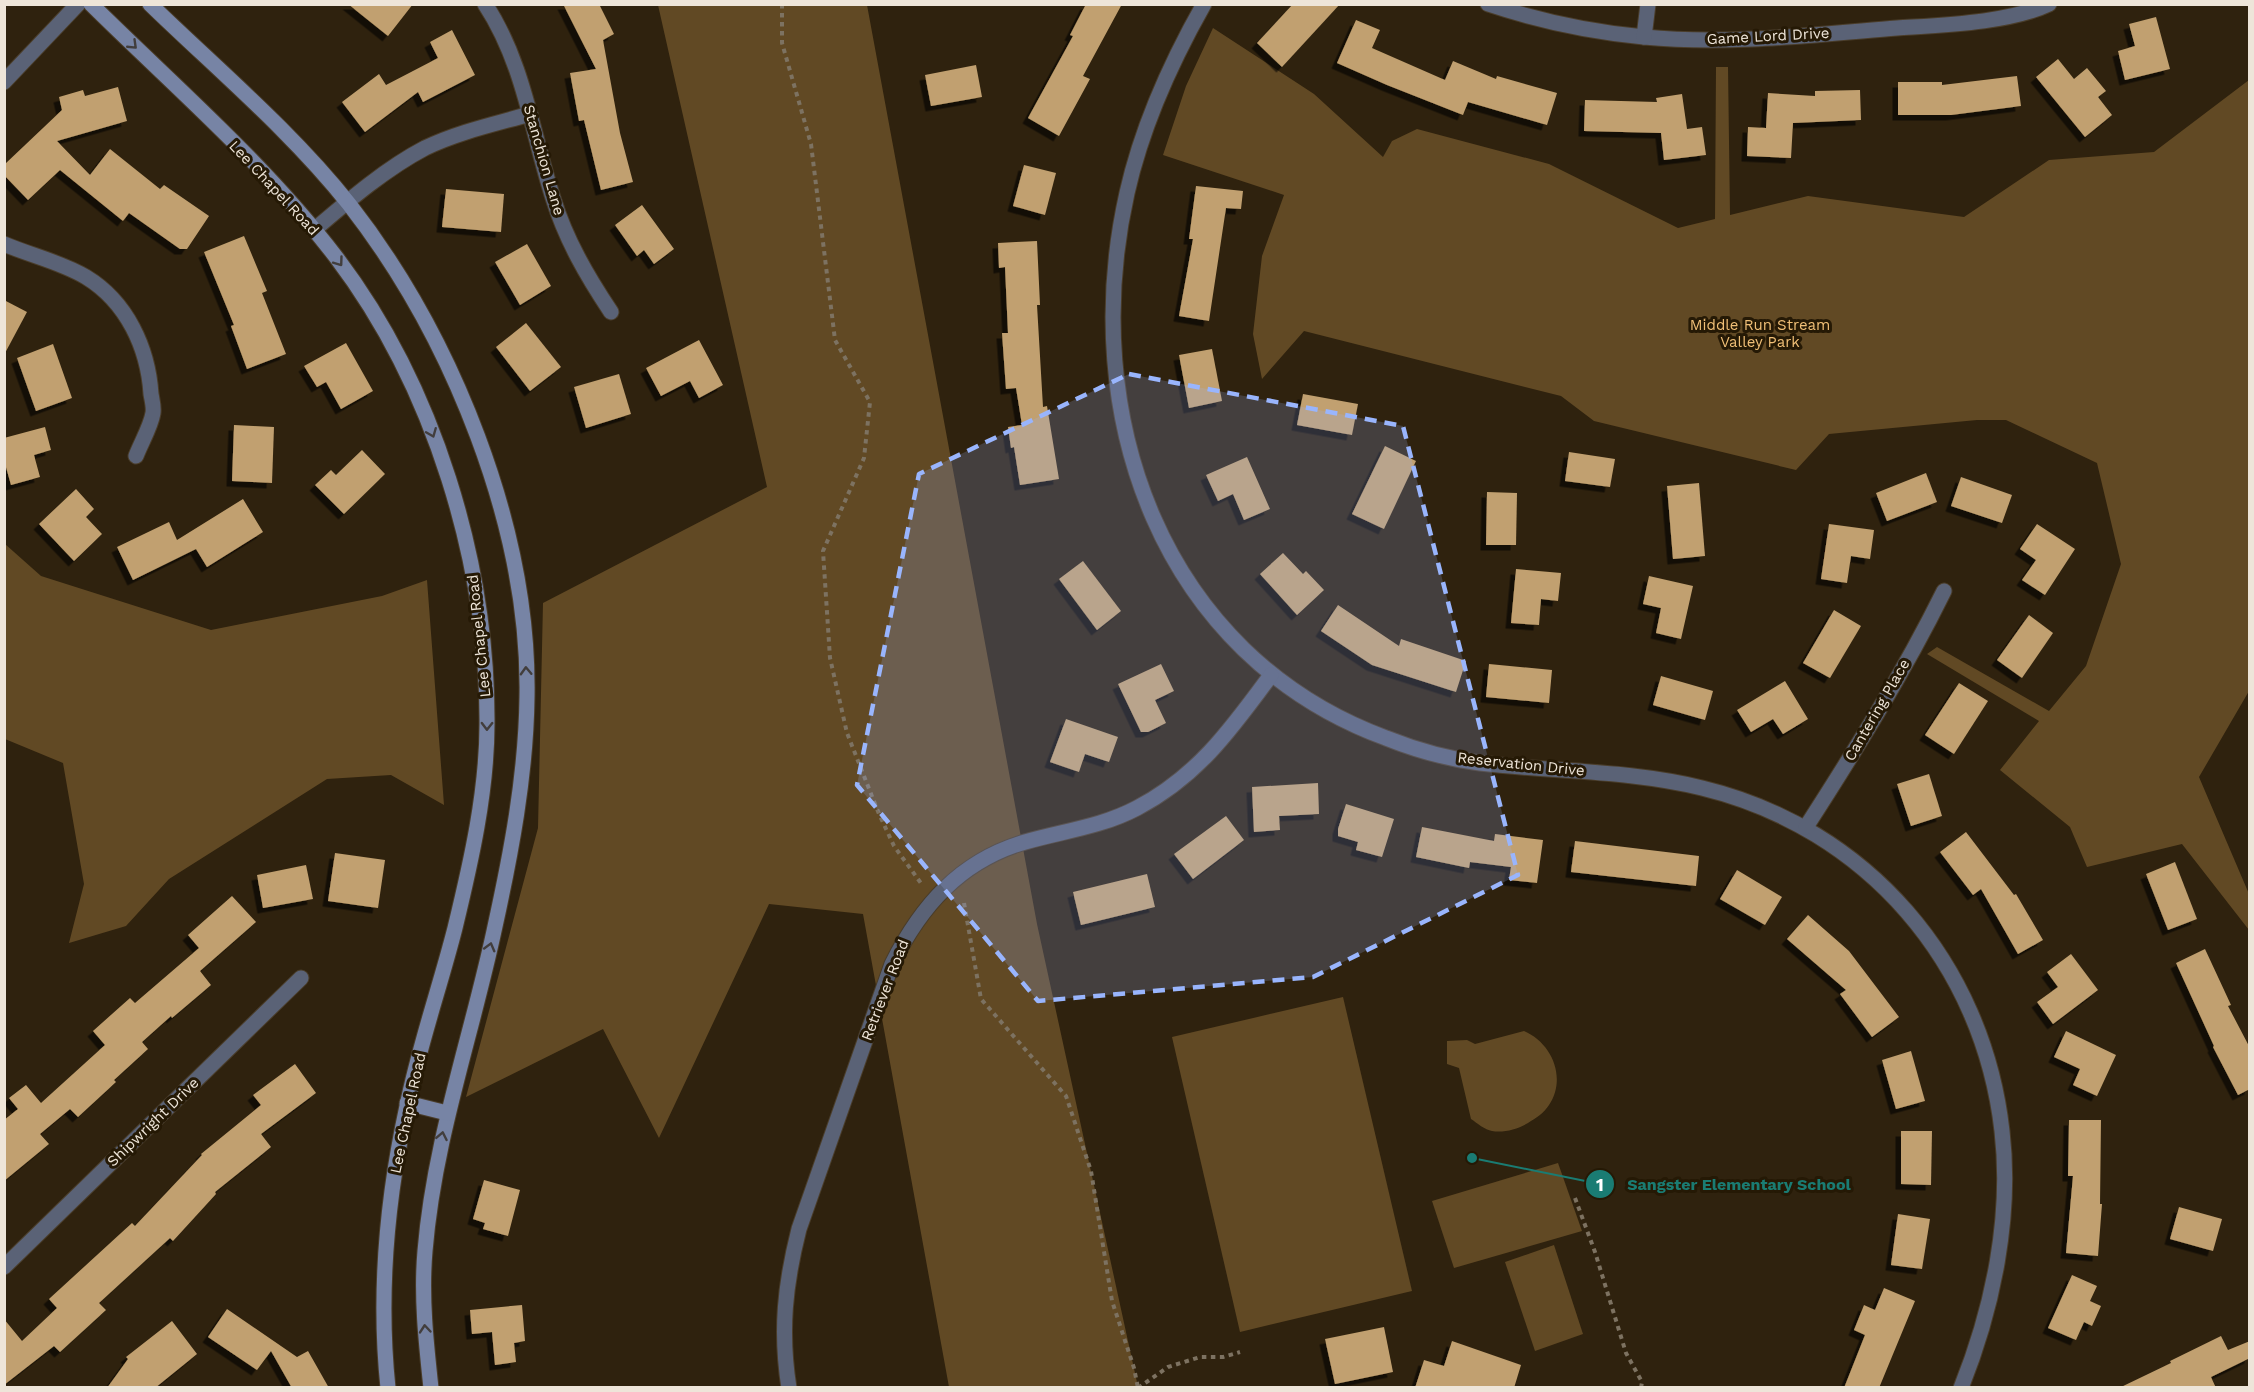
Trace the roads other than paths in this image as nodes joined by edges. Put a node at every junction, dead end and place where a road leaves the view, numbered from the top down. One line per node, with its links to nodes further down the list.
1 (78, 4): 10 (street)
2 (91, 4): 13 (main road, Lee Chapel Road, one-way to 13)
3 (150, 4): 12 (main road)
4 (485, 4): 11 (street, Stanchion Lane)
5 (1204, 4): 18 (street, Reservation Drive)
6 (1488, 4): 9 (street, Game Lord Drive)
7 (1648, 4): 9 (street)
8 (2049, 4): 9 (street, Game Lord Drive)
9 (1644, 37)
10 (4, 82)
11 (530, 114): 12 (street); 15 (street, Stanchion Lane)
12 (347, 202): 13 (street); 22 (main road, one-way to 12)
13 (314, 230): 21 (main road, Lee Chapel Road, one-way to 21)
14 (4, 244): 16 (street)
15 (611, 312)
16 (136, 456)
17 (1944, 591): 19 (street, Cantering Place)
18 (1271, 675): 19 (street, Reservation Drive); 26 (street, Retriever Road)
19 (1806, 827): 27 (street, Reservation Drive)
20 (301, 978): 23 (street, Shipwright Drive)
21 (407, 1103): 22 (main road); 24 (main road, Lee Chapel Road)
22 (447, 1113): 25 (main road, one-way to 22)
23 (4, 1267)
24 (388, 1388)
25 (430, 1388)
26 (789, 1388)
27 (1961, 1388)

